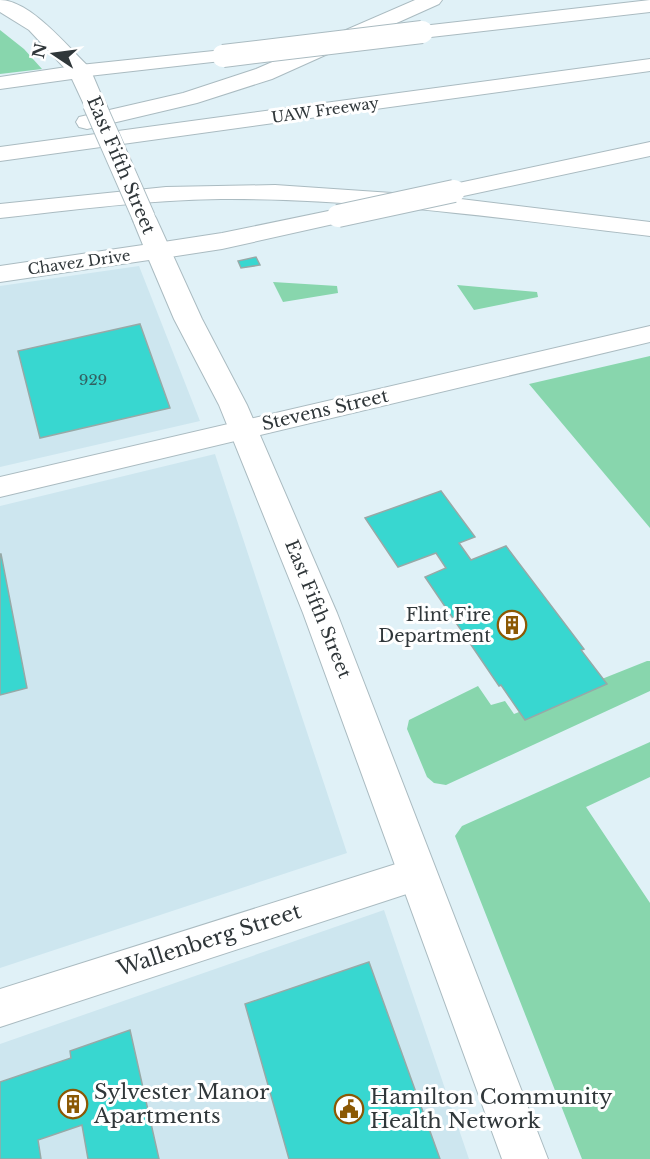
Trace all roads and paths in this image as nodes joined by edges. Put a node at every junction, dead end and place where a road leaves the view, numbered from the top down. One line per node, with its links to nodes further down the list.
1 (24, 0): 7 (main road)
2 (427, 0): 6 (main road)
3 (432, 0): 6 (main road)
4 (0, 3): 7 (main road)
5 (650, 6): 9 (main road, bridge)
6 (391, 17): 12 (main road)
7 (36, 26): 9 (main road)
8 (650, 65): 14 (main road, UAW Freeway)
9 (80, 71): 10 (main road); 20 (main road, East Fifth Street, bridge)
10 (0, 83)
11 (558, 99): 15 (main road, UAW Freeway)
12 (0, 137)
13 (650, 149): 16 (main road, Chavez Drive)
14 (0, 154)
15 (93, 163)
16 (461, 199): 17 (main road); 18 (main road); 19 (main road); 20 (main road, Chavez Drive, bridge)
17 (0, 211)
18 (650, 229)
19 (650, 235)
20 (158, 251): 21 (main road, Chavez Drive); 23 (main road, East Fifth Street)
21 (0, 274)
22 (650, 334): 23 (street, Stevens Street)
23 (244, 429): 24 (street, Stevens Street); 25 (main road, East Fifth Street)
24 (0, 487)
25 (418, 874): 26 (street, Wallenberg Street); 27 (main road, East Fifth Street)
26 (0, 1008)
27 (525, 1159)

